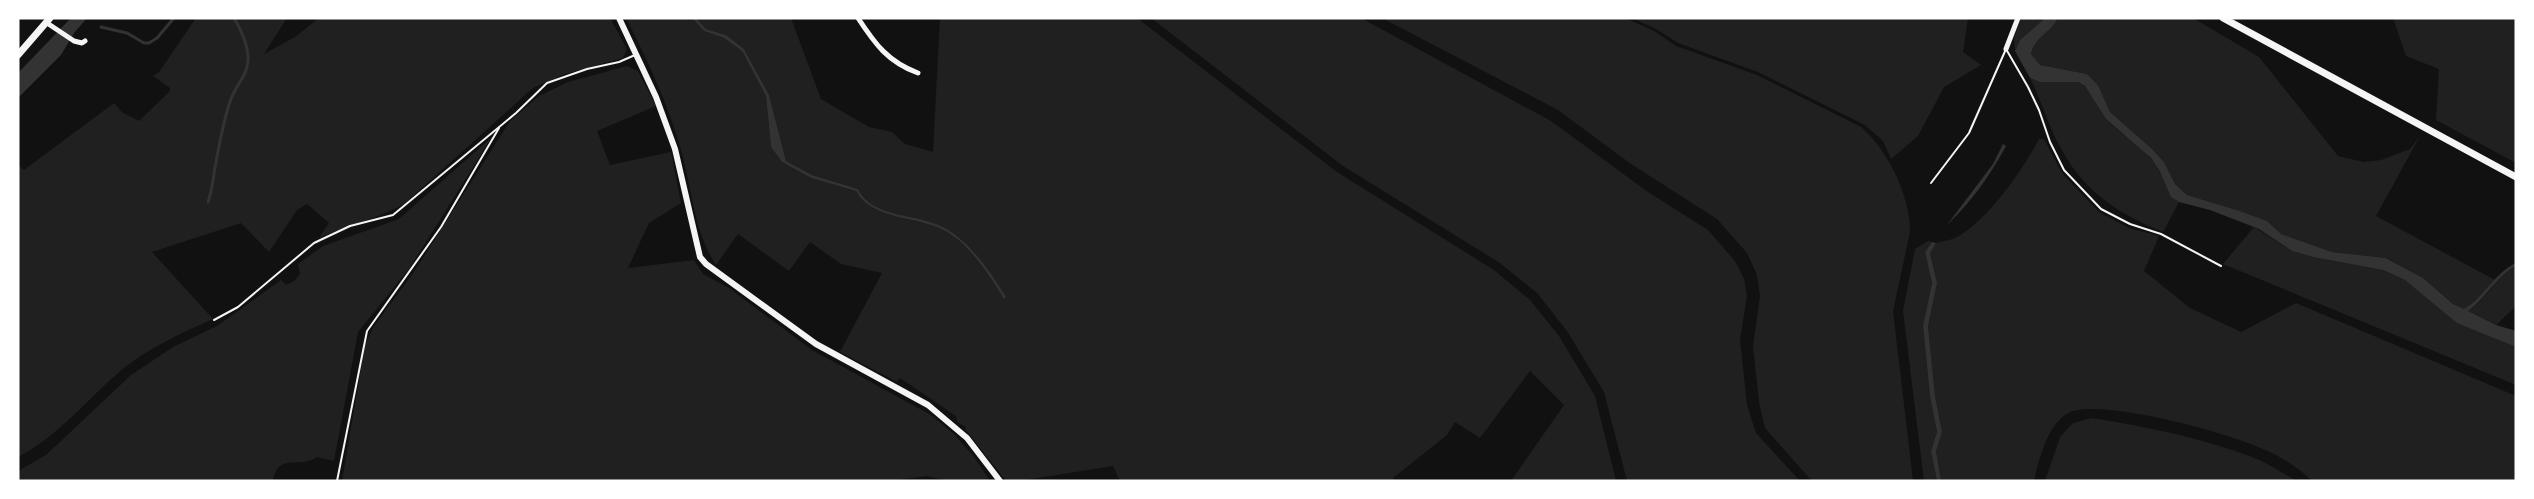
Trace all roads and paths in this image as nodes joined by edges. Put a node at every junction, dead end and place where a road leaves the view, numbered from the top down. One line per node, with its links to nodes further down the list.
1 (619, 18): 8 (street)
2 (858, 18): 10 (street)
3 (2018, 18): 7 (street)
4 (2223, 18): 12 (main road)
5 (50, 23): 6 (street); 9 (main road)
6 (85, 40)
7 (2006, 50): 13 (lane); 14 (lane)
8 (638, 54): 11 (lane); 17 (street)
9 (18, 55)
10 (918, 74)
11 (500, 126): 15 (lane); 16 (lane)
12 (2516, 177)
13 (1931, 183)
14 (2222, 266)
15 (214, 320)
16 (337, 481)
17 (1000, 481)

